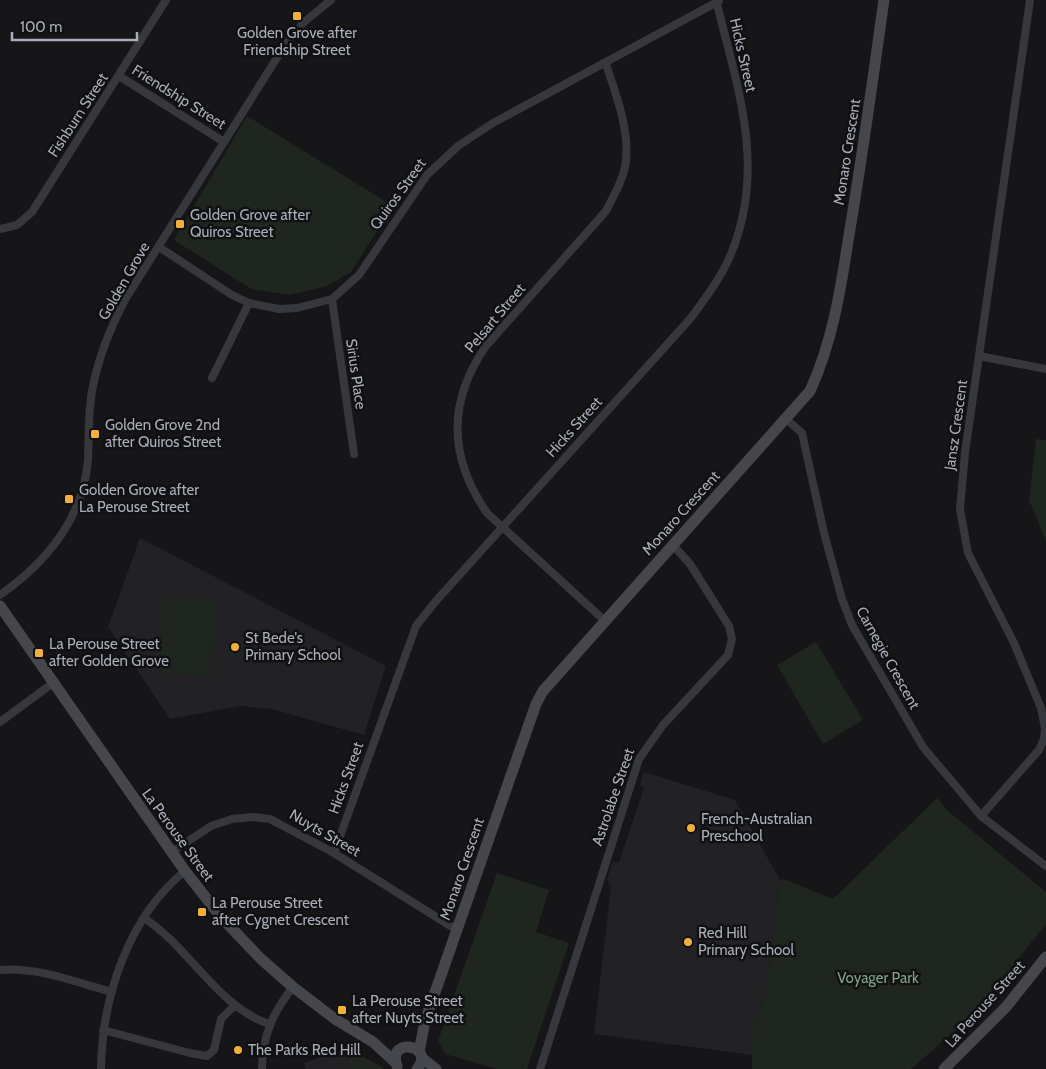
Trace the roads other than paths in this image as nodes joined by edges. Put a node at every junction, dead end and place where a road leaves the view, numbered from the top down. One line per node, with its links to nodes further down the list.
1 (166, 0): 7 (street, Fishburn Street)
2 (331, 0): 8 (street, Golden Grove)
3 (884, 0): 16 (street, Monaro Crescent)
4 (1030, 0): 13 (street, Jansz Crescent)
5 (718, 1): 6 (street, Quiros Street); 18 (street, Hicks Street)
6 (606, 64): 11 (street, Quiros Street); 18 (street, Pelsart Street)
7 (119, 76): 8 (street, Friendship Street); 9 (street, Fishburn Street)
8 (224, 142): 10 (street, Golden Grove)
9 (0, 230)
10 (159, 247): 12 (street, Quiros Street); 20 (street, Golden Grove)
11 (332, 299): 12 (street, Quiros Street); 17 (street, Sirius Place)
12 (249, 304): 15 (street)
13 (979, 356): 14 (street); 25 (street, Jansz Crescent)
14 (1046, 369)
15 (212, 378)
16 (785, 418): 19 (street, Monaro Crescent); 25 (street, Carnegie Crescent)
17 (354, 454)
18 (502, 528): 22 (street, Pelsart Street); 27 (street, Hicks Street)
19 (673, 545): 22 (street, Monaro Crescent); 47 (street, Astrolabe Street)
20 (0, 596)
21 (0, 606): 23 (street, La Perouse Street)
22 (605, 621): 31 (street, Monaro Crescent)
23 (53, 682): 24 (street); 26 (street, La Perouse Street)
24 (0, 722)
25 (981, 816): 28 (street, Carnegie Crescent)
26 (172, 852): 27 (street, Nuyts Street); 29 (street, La Perouse Street)
27 (334, 853): 31 (street, Nuyts Street)
28 (1046, 866)
29 (185, 871): 30 (street); 34 (street, La Perouse Street)
30 (144, 918): 35 (street); 36 (street)
31 (457, 930): 37 (street, Monaro Crescent)
32 (1046, 957): 48 (street, La Perouse Street)
33 (0, 970): 35 (street)
34 (292, 987): 38 (street); 40 (street, La Perouse Street)
35 (112, 992): 39 (street)
36 (235, 1005): 38 (street); 39 (street)
37 (425, 1021): 41 (street, Monaro Crescent); 42 (street, Monaro Crescent)
38 (269, 1024): 45 (street)
39 (103, 1030): 44 (street)
40 (373, 1042): 41 (street, La Perouse Street); 43 (street, La Perouse Street)
41 (405, 1047): 42 (street, La Perouse Street); 43 (street, Monaro Crescent)
42 (419, 1060): 46 (street)
43 (399, 1067)
44 (100, 1069)
45 (262, 1069)
46 (436, 1069)
47 (540, 1069)
48 (944, 1069)

